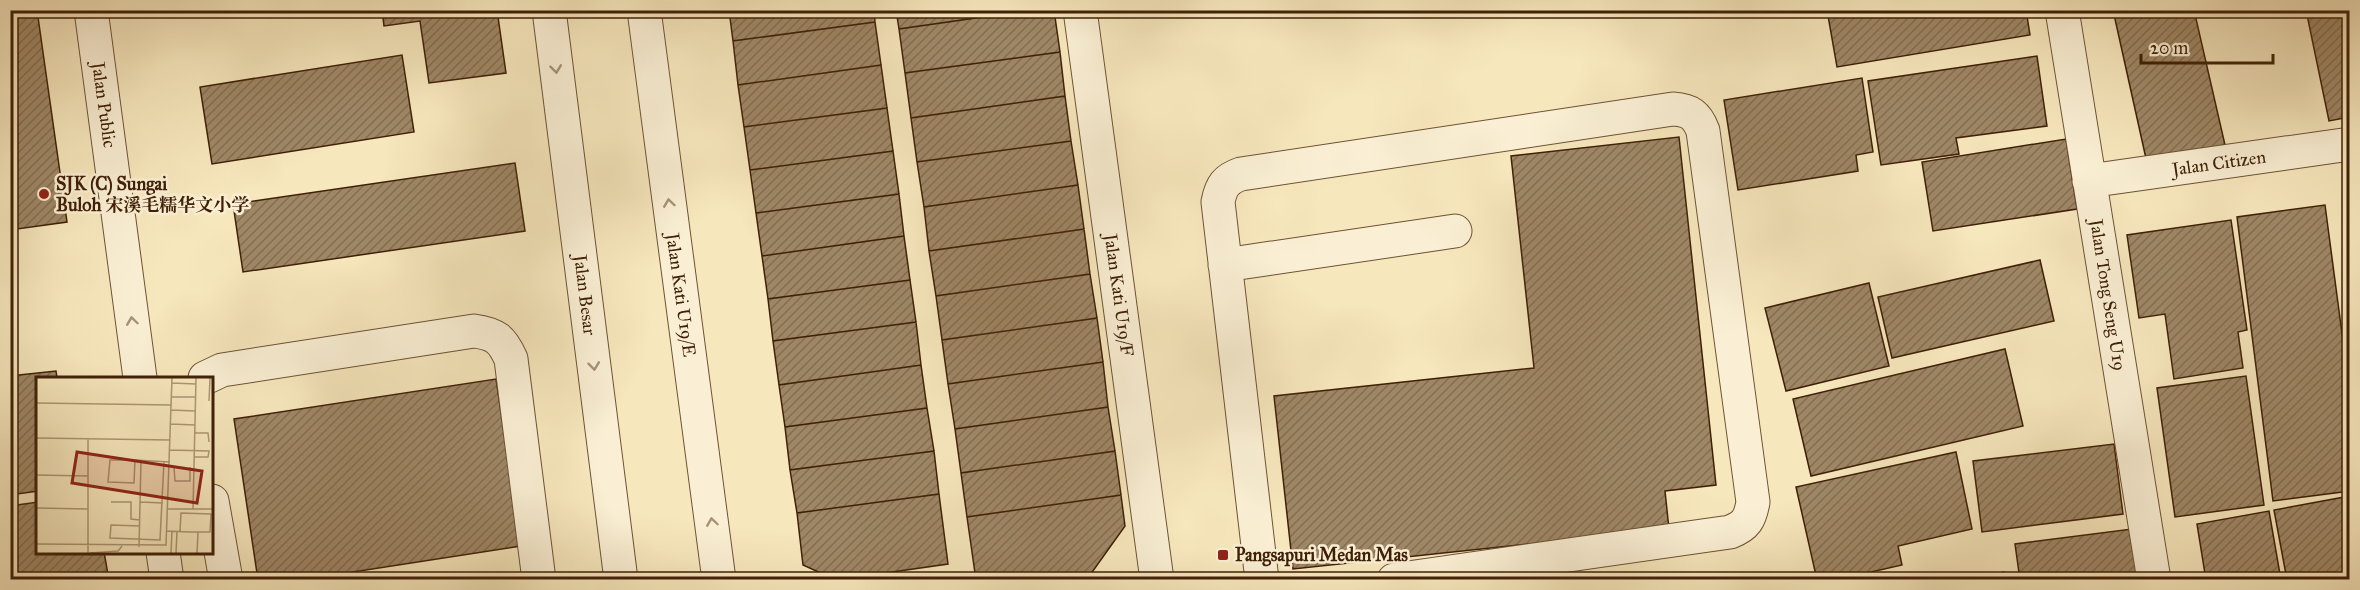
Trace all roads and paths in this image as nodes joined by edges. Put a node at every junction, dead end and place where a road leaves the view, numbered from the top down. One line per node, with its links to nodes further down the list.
1 (91, 10): 10 (street, Jalan Public, one-way to 1)
2 (549, 10): 17 (street, Jalan Besar, one-way to 17)
3 (644, 10): 18 (street, Jalan Kati U19/E, one-way to 3)
4 (1080, 10): 19 (street, Jalan Kati U19/F)
5 (2061, 10): 7 (street, Jalan Tong Seng U19)
6 (2349, 144): 7 (street, Jalan Citizen)
7 (2089, 181): 22 (street, Jalan Tong Seng U19)
8 (1455, 231): 9 (street)
9 (1225, 265): 20 (street); 21 (street)
10 (140, 377)
11 (207, 377): 16 (street)
12 (213, 507): 15 (street)
13 (163, 554): 14 (street)
14 (167, 579)
15 (226, 579)
16 (539, 579)
17 (619, 579)
18 (719, 579)
19 (1157, 579)
20 (1262, 579)
21 (1394, 579)
22 (2154, 579)

